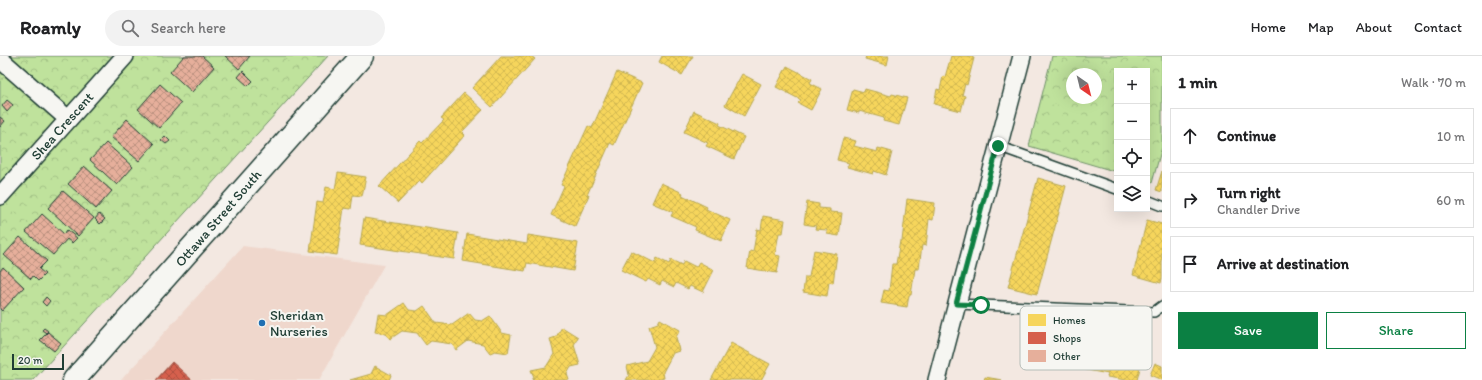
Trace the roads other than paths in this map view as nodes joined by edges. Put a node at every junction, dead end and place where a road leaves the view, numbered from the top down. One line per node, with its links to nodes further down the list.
1 (125, 56): 5 (street, Shea Crescent)
2 (362, 56): 15 (main road, Ottawa Street South)
3 (1022, 56): 6 (street)
4 (0, 59): 5 (street)
5 (68, 119): 8 (street, Shea Crescent)
6 (998, 146): 7 (lane); 11 (street)
7 (1114, 188)
8 (0, 196)
9 (1150, 201): 10 (lane)
10 (1162, 206)
11 (956, 304): 13 (lane); 16 (street)
12 (1162, 306): 14 (lane)
13 (1020, 307)
14 (1152, 312)
15 (74, 380)
16 (937, 380)

